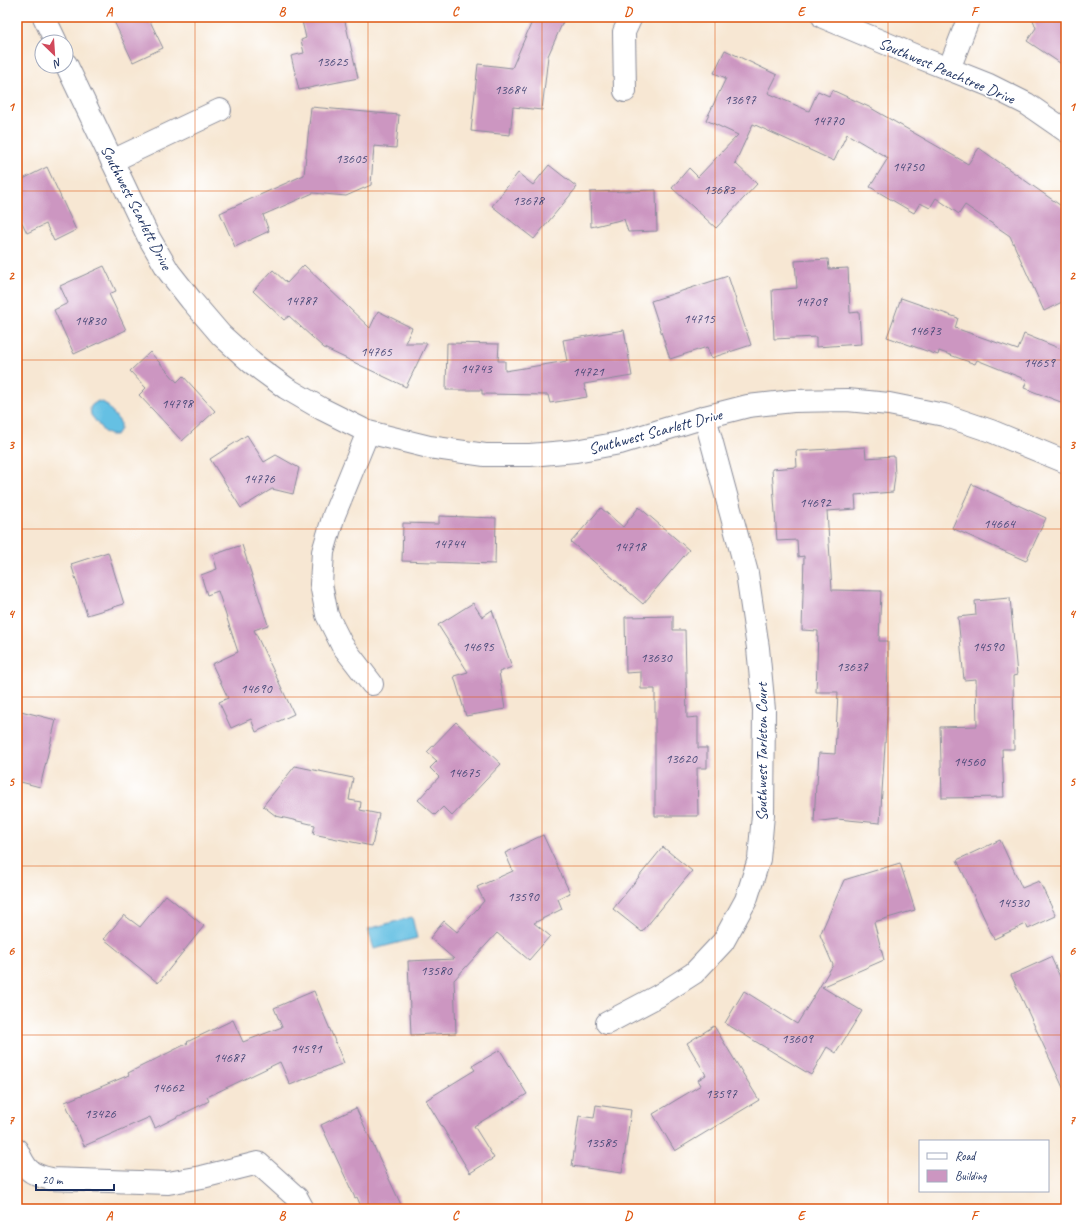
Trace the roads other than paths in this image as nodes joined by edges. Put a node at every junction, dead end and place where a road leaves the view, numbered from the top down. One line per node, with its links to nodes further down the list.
1 (44, 17): 5 (street)
2 (631, 17): 8 (street)
3 (823, 17): 6 (street, Southwest Peachtree Drive)
4 (969, 17): 6 (street)
5 (52, 34)
6 (949, 69): 10 (street, Southwest Peachtree Drive)
7 (71, 74): 11 (street, Southwest Scarlett Drive)
8 (625, 91)
9 (220, 110): 11 (street)
10 (1066, 131)
11 (112, 161): 13 (street, Southwest Scarlett Drive)
12 (706, 417): 13 (street, Southwest Scarlett Drive); 14 (street, Southwest Scarlett Drive); 16 (street, Southwest Tarleton Court)
13 (368, 432): 15 (street)
14 (1066, 462)
15 (372, 684)
16 (607, 1023)
17 (17, 1150): 18 (street)
18 (303, 1209)

